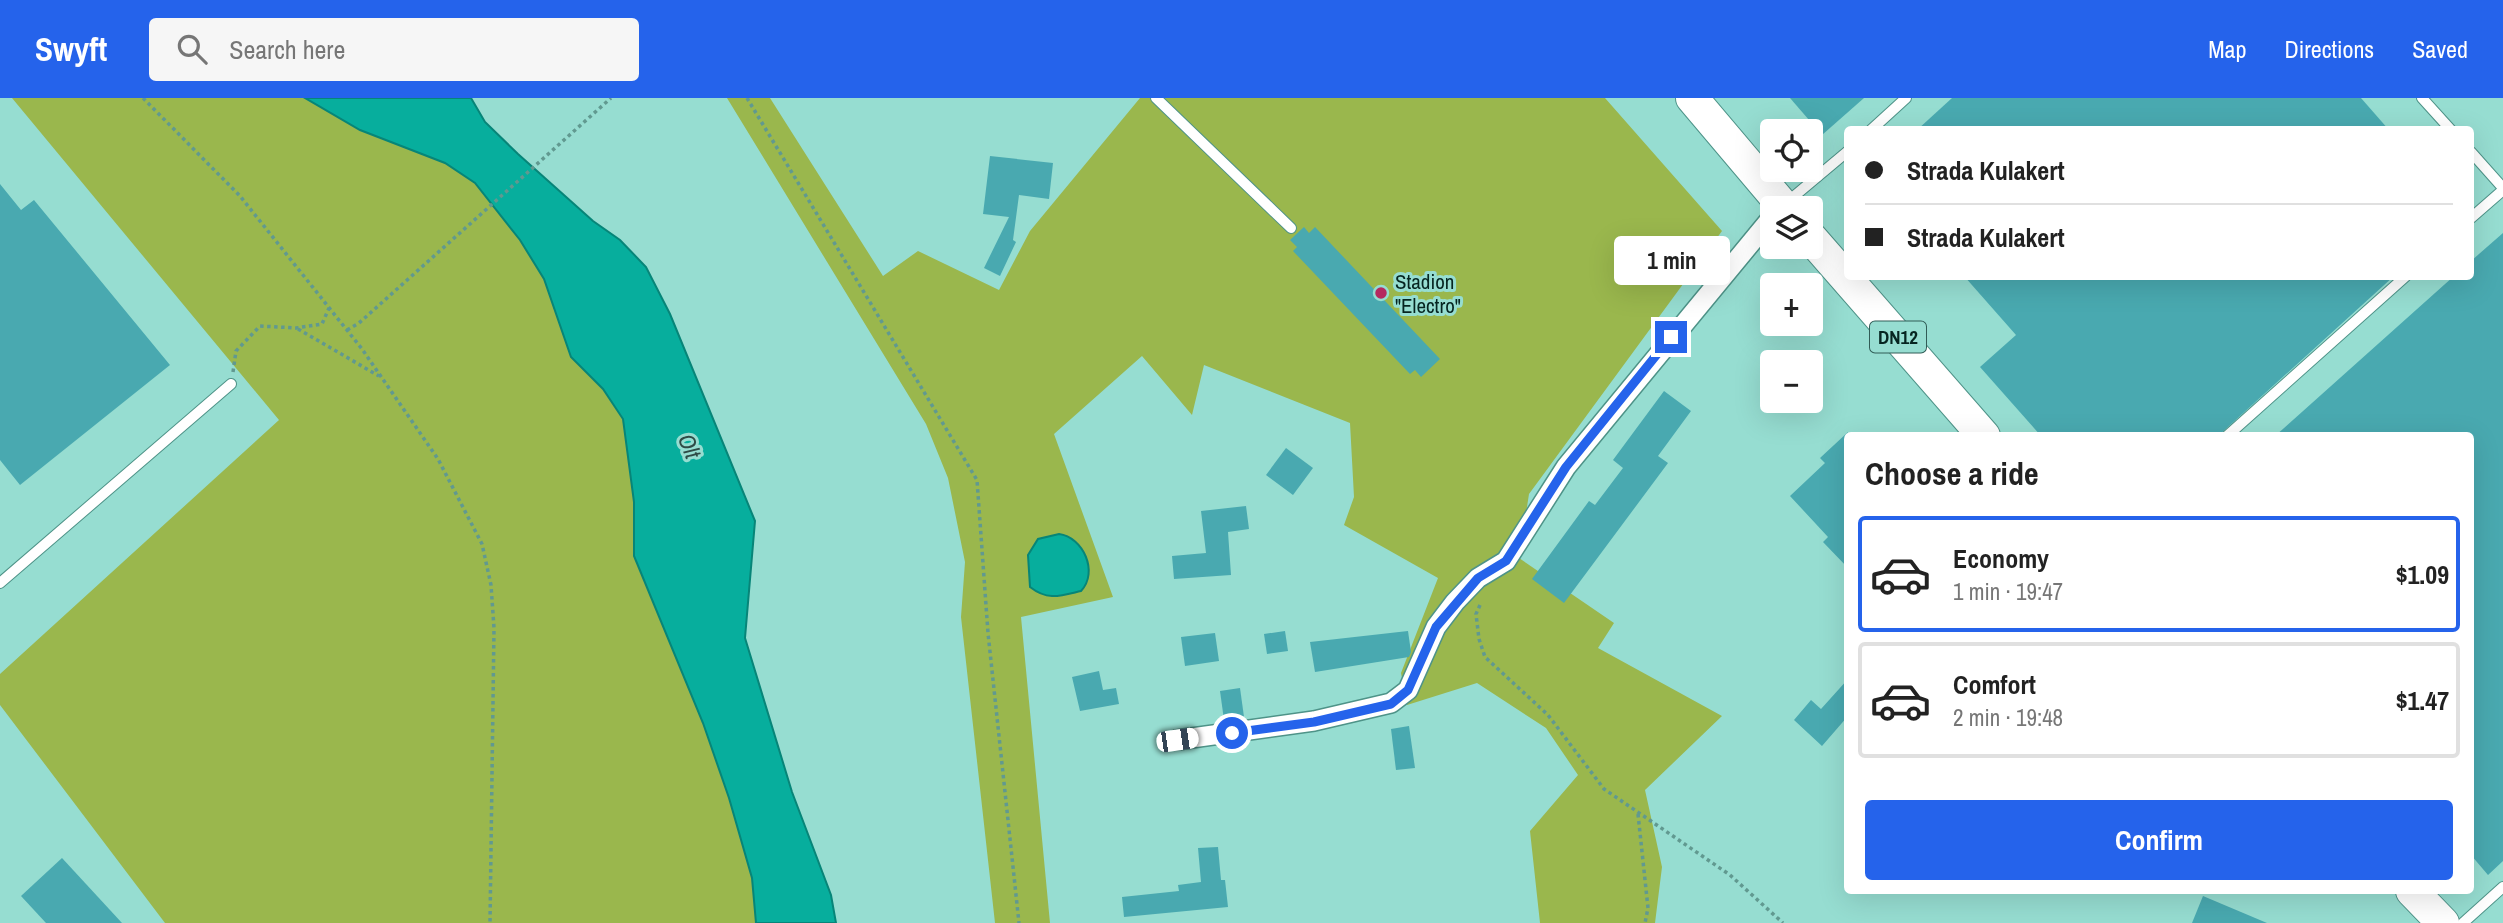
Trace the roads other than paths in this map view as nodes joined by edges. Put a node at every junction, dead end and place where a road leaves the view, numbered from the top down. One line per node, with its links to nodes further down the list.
1 (1156, 98): 13 (lane)
2 (1692, 98): 10 (main road)
3 (1906, 98): 5 (lane)
4 (2422, 98): 6 (lane)
5 (1875, 126)
6 (2447, 126)
7 (1844, 154): 11 (lane)
8 (2474, 155): 9 (lane)
9 (2503, 189): 12 (lane)
10 (1770, 196)
11 (1795, 196)
12 (2474, 215)
13 (1291, 228)
14 (1760, 232): 23 (street)
15 (1823, 252): 16 (main road, DN12)
16 (1844, 276)
17 (1848, 280): 20 (main road, DN12)
18 (2402, 280): 21 (lane)
19 (231, 384): 22 (lane)
20 (1981, 432)
21 (2231, 432)
22 (0, 583)
23 (1177, 740)
24 (2503, 887): 27 (lane)
25 (2415, 894): 26 (main road)
26 (2443, 923)
27 (2463, 923)

